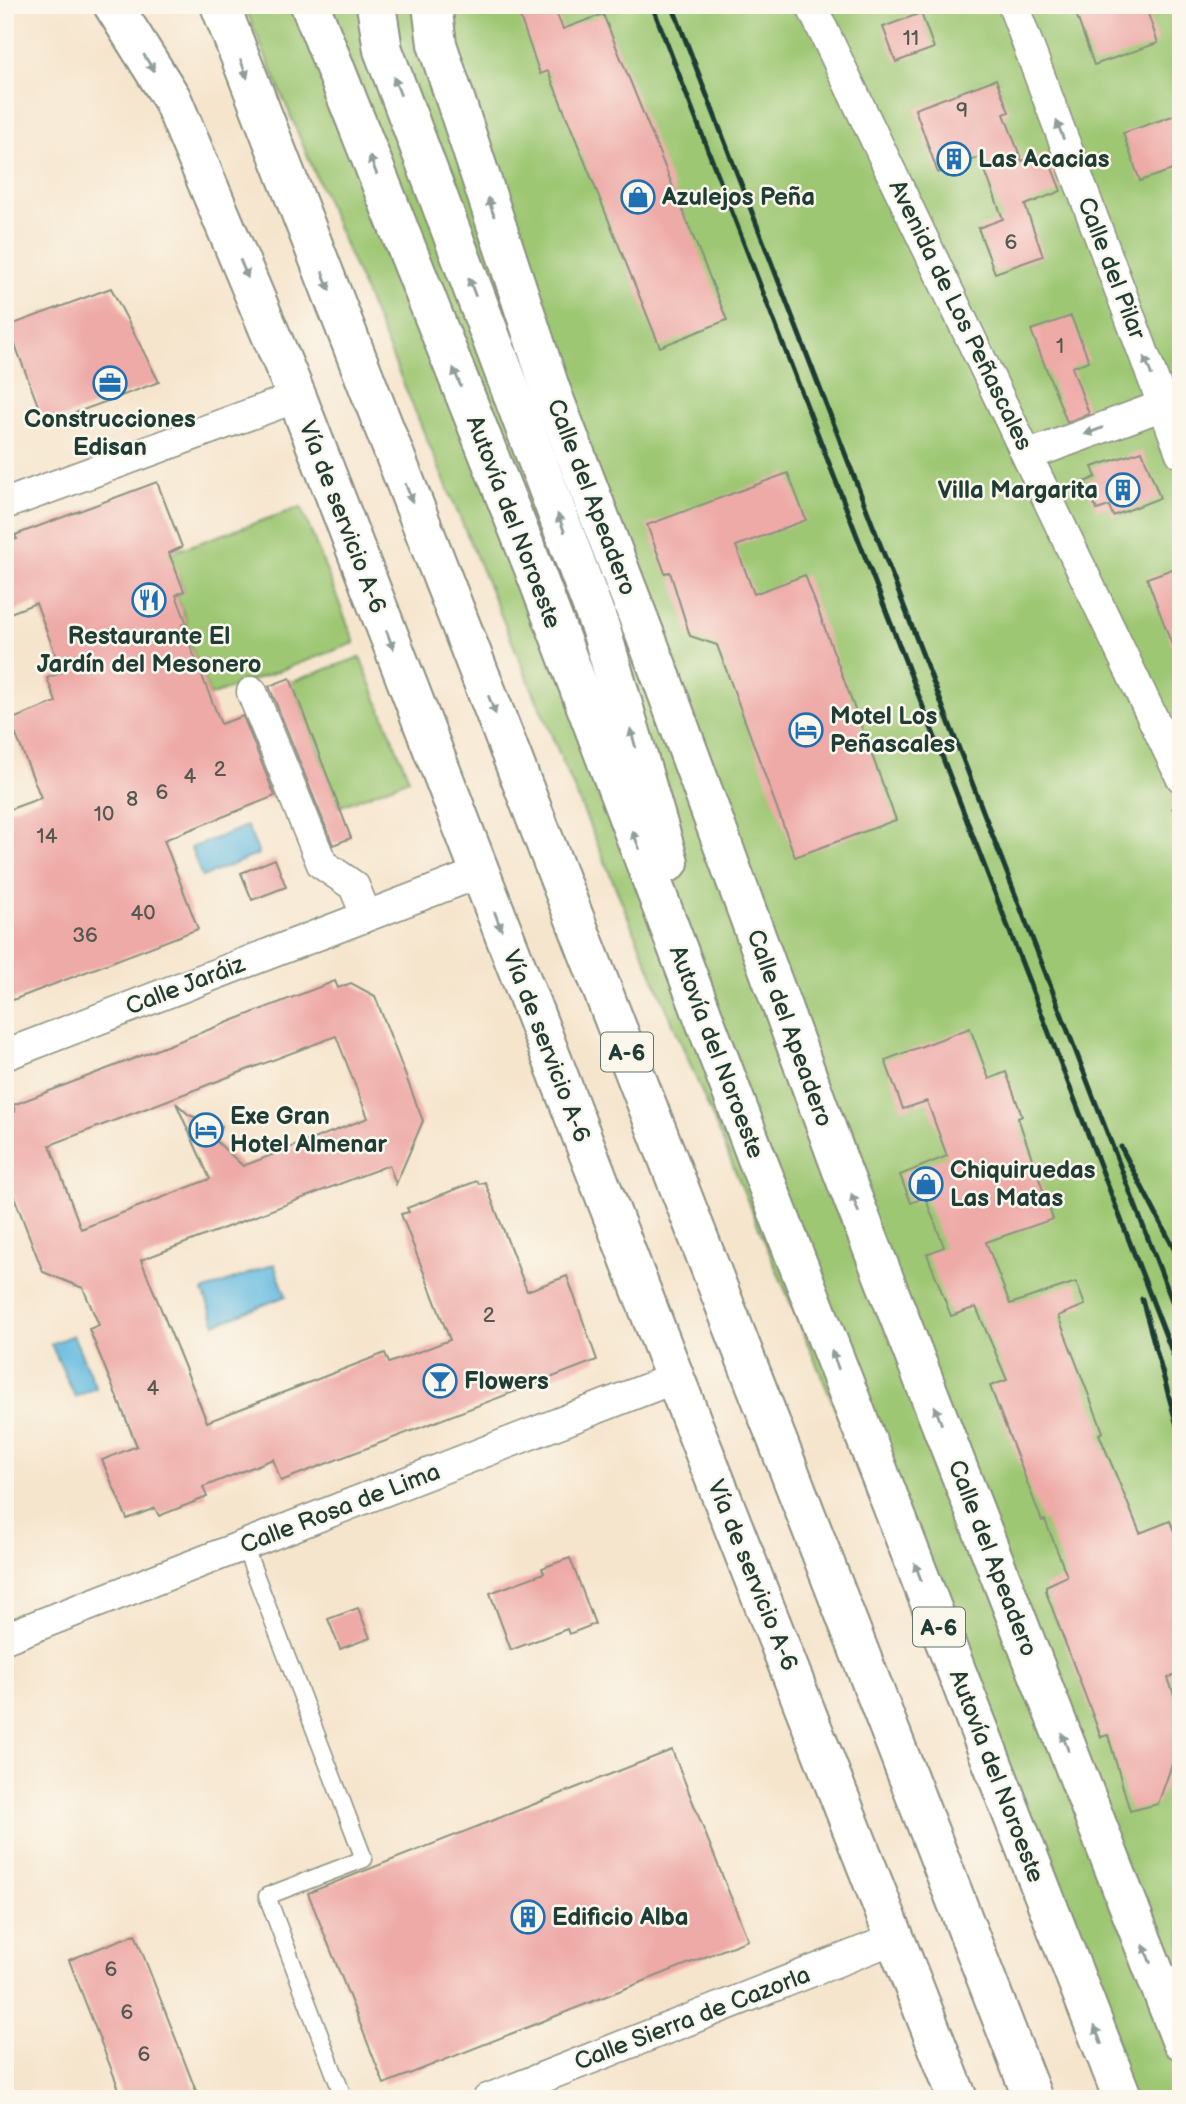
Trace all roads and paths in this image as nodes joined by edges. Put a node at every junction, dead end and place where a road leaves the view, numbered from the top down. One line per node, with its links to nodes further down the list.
1 (113, 5): 8 (main road, Vía de servicio A-6, one-way to 8)
2 (220, 5): 27 (main road, A-6, one-way to 27)
3 (310, 5): 18 (main road, Autovía del Noroeste / A-6, one-way to 3)
4 (376, 5): 18 (main road, one-way to 4)
5 (432, 5): 23 (main road, Calle del Apeadero, one-way to 5)
6 (811, 5): 11 (street, Avenida de Los Peñascales)
7 (1013, 5): 9 (street, Calle del Pilar, one-way to 7)
8 (297, 397): 12 (street); 15 (main road, Vía de servicio A-6, one-way to 15)
9 (1172, 402): 10 (street, Calle del Pilar); 11 (street, one-way to 11)
10 (1181, 453)
11 (1029, 455): 14 (street, Avenida de Los Peñascales)
12 (5, 504)
13 (252, 692): 16 (street)
14 (1181, 777)
15 (479, 873): 16 (street, Calle Jaráiz); 19 (main road, Vía de servicio A-6, one-way to 19)
16 (366, 915): 17 (street, Calle Jaráiz)
17 (5, 1055)
18 (756, 1156): 28 (main road, Autovía del Noroeste / A-6, one-way to 18)
19 (675, 1378): 20 (street, Calle Rosa de Lima); 22 (main road, Vía de servicio A-6)
20 (244, 1545): 21 (street, Calle Rosa de Lima); 24 (lane)
21 (5, 1638)
22 (896, 1938): 25 (street, Calle Sierra de Cazorla); 26 (main road, Vía de servicio A-6)
23 (1181, 2040)
24 (344, 2099)
25 (488, 2099)
26 (958, 2099)
27 (1032, 2099)
28 (1123, 2099)

